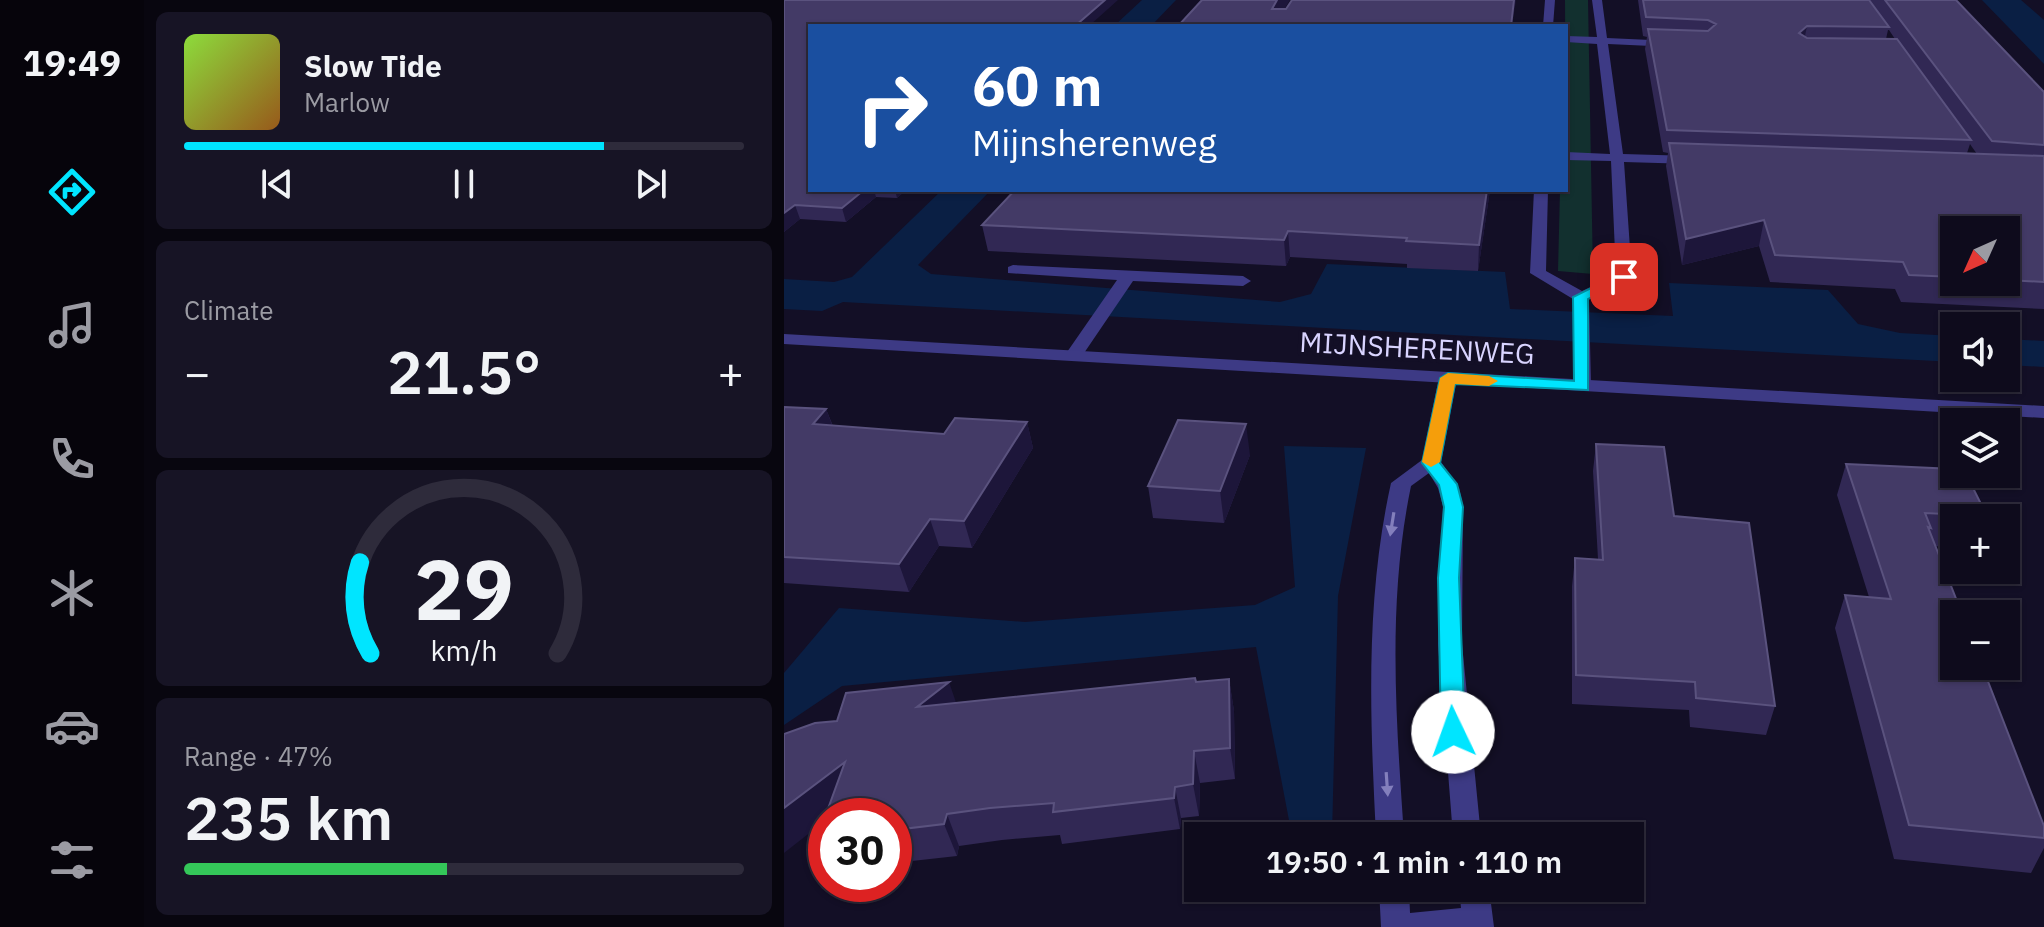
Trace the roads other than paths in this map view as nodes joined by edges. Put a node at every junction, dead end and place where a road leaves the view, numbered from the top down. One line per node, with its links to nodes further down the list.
1 (1550, 0): 3 (street)
2 (1597, 0): 5 (street)
3 (1548, 24)
4 (1568, 39): 5 (street)
5 (1600, 41): 6 (street); 8 (street)
6 (1691, 45)
7 (1568, 156): 8 (street)
8 (1617, 158): 9 (street); 14 (street)
9 (1709, 161)
10 (1541, 192): 14 (street)
11 (1013, 270): 12 (street)
12 (1123, 280): 13 (street); 16 (street)
13 (1243, 281)
14 (1581, 300): 18 (street)
15 (784, 339): 16 (street, MIJNSHERENWEG)
16 (1074, 355): 17 (street, MIJNSHERENWEG)
17 (1448, 378): 18 (street, MIJNSHERENWEG); 20 (street)
18 (1582, 386): 19 (street, MIJNSHERENWEG)
19 (2044, 412)
20 (1431, 463): 21 (street, one-way to 21); 22 (street)
21 (1389, 822)
22 (1465, 822)
23 (1395, 902): 26 (street)
24 (1476, 902): 25 (street)
25 (1479, 924): 27 (street)
26 (1396, 927)
27 (1409, 927)

